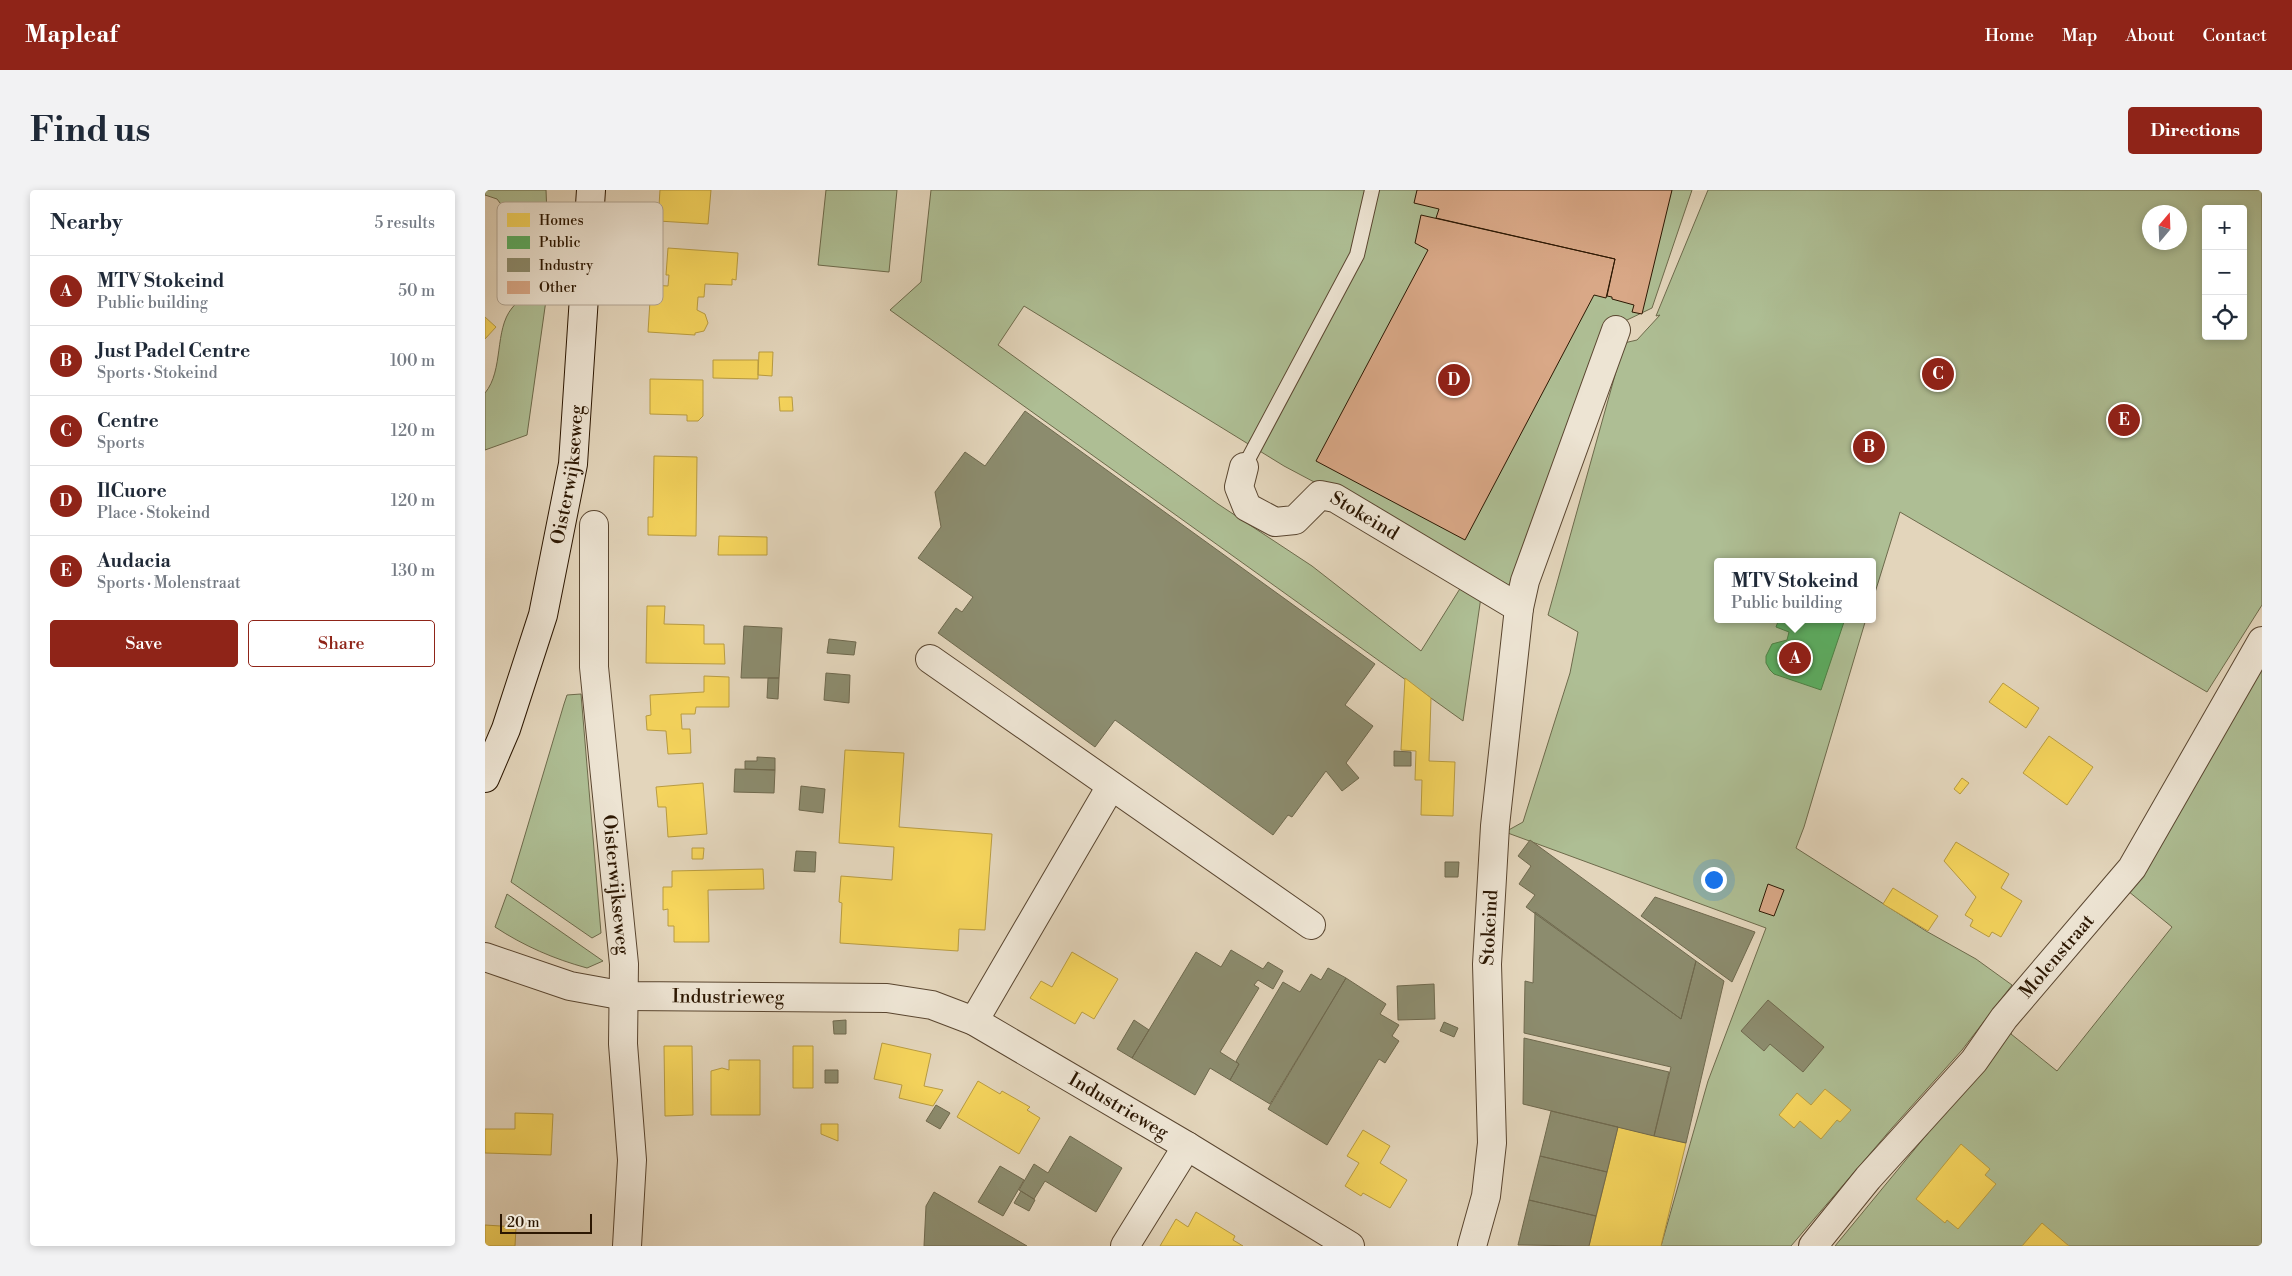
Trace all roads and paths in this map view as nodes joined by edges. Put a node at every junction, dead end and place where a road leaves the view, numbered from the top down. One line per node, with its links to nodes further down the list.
1 (1372, 190): 4 (lane)
2 (583, 305): 9 (street, Oisterwijkseweg)
3 (1616, 330): 6 (street, Stokeind)
4 (1244, 467): 6 (street, Stokeind)
5 (594, 525): 13 (street, Oisterwijkseweg)
6 (1519, 608): 19 (street, Stokeind)
7 (2262, 640): 20 (street, Molenstraat)
8 (930, 659): 10 (street)
9 (485, 778)
10 (1111, 786): 11 (street); 14 (street)
11 (1311, 925)
12 (485, 957): 13 (street, Industrieweg)
13 (625, 996): 14 (street, Industrieweg); 16 (street, Oisterwijkseweg)
14 (974, 1021): 15 (street, Industrieweg)
15 (1187, 1146): 17 (street, Industrieweg); 18 (street, Industrieweg)
16 (627, 1246)
17 (1125, 1246)
18 (1350, 1246)
19 (1472, 1246)
20 (1813, 1246)

